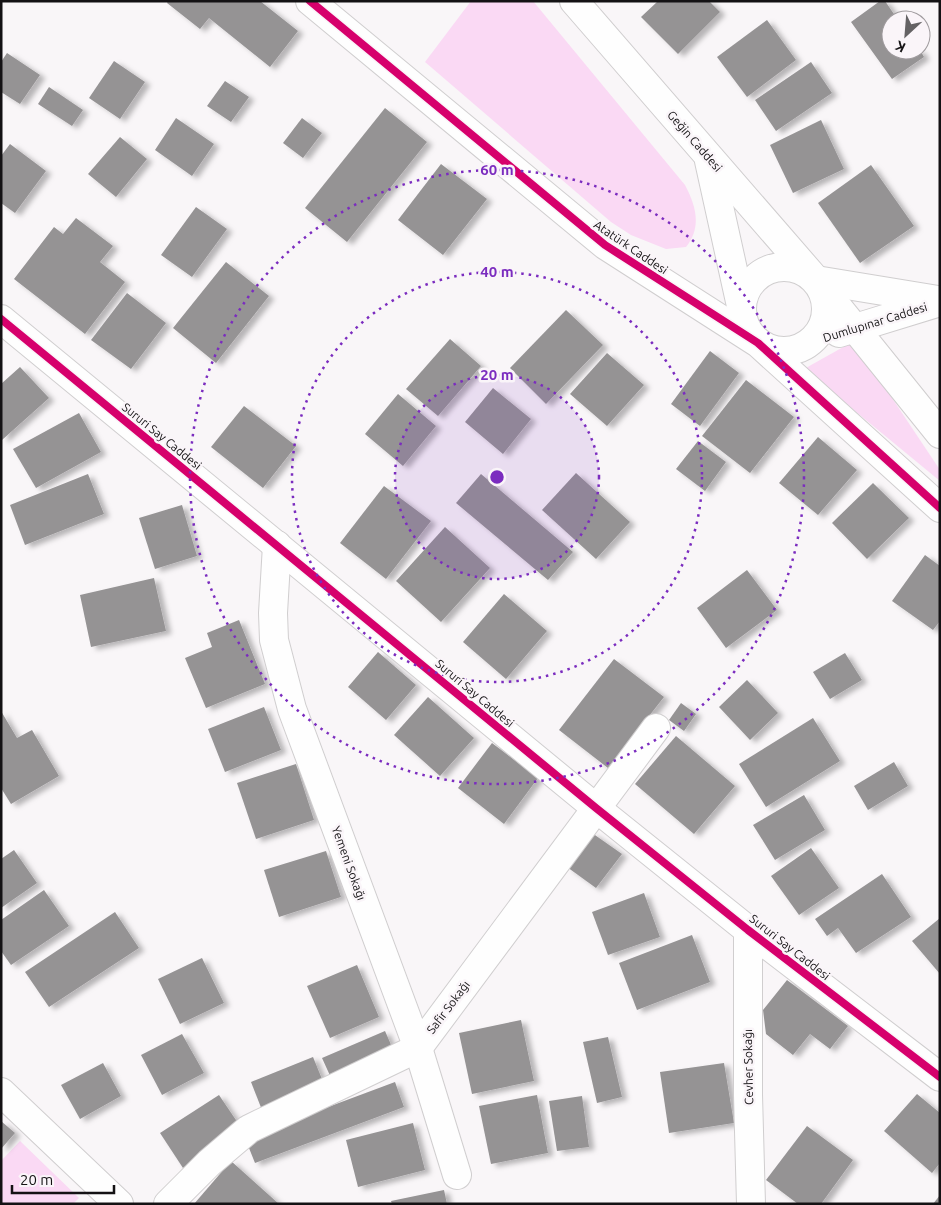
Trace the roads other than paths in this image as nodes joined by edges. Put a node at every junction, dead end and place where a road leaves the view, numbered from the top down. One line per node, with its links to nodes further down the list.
1 (310, 1): 9 (street, Atatürk Caddesi)
2 (574, 1): 3 (street, Geğin Caddesi)
3 (708, 157): 4 (street, Geğin Caddesi); 6 (street, Atatürk Caddesi)
4 (816, 280): 5 (street, Dumlupınar Caddesi); 6 (street); 8 (street); 10 (street)
5 (940, 301): 8 (street, Dumlupınar Caddesi)
6 (741, 306): 9 (street, Atatürk Caddesi)
7 (1, 320): 13 (street, Sururi Say Caddesi)
8 (855, 328): 10 (street, Dumlupınar Caddesi); 11 (street)
9 (758, 343): 10 (street, Atatürk Caddesi); 12 (street, Atatürk Caddesi)
10 (809, 343)
11 (940, 434)
12 (940, 508)
13 (277, 545): 15 (street, Sururi Say Caddesi); 17 (street, Yemeni Sokağı)
14 (656, 728): 15 (street, Safir Sokağı)
15 (596, 808): 16 (street, Sururi Say Caddesi); 17 (street, Safir Sokağı)
16 (748, 930): 18 (street, Sururi Say Caddesi); 23 (street, Cevher Sokağı)
17 (418, 1048): 20 (street, Yemeni Sokağı); 22 (street, Safir Sokağı)
18 (940, 1077)
19 (1, 1092): 21 (street)
20 (457, 1175)
21 (119, 1204)
22 (168, 1204)
23 (751, 1204)

